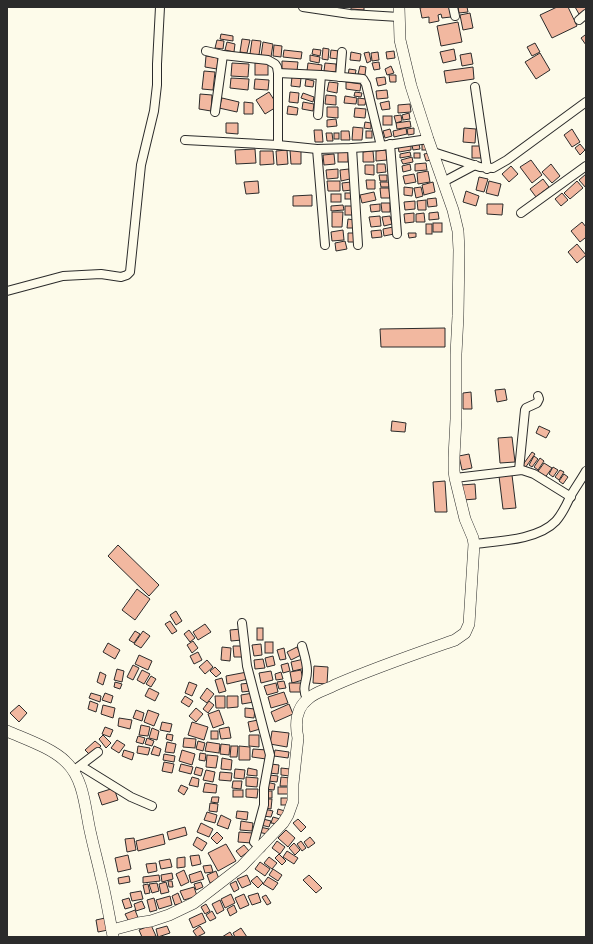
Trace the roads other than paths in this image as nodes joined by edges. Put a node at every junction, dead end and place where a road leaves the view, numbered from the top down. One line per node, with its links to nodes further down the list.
1 (160, 7): 34 (street)
2 (303, 7): 4 (street)
3 (453, 7): 6 (street)
4 (399, 12): 18 (street)
5 (586, 14): 7 (street)
6 (455, 16)
7 (578, 20)
8 (206, 51): 10 (street)
9 (342, 52): 13 (street)
10 (223, 55): 11 (street); 16 (street)
11 (278, 73): 12 (street); 21 (street)
12 (321, 75): 13 (street); 17 (street)
13 (340, 77): 22 (street)
14 (475, 87): 28 (street)
15 (586, 102): 28 (street)
16 (215, 112)
17 (318, 115)
18 (428, 139): 20 (street); 25 (street)
19 (185, 140): 21 (street)
20 (390, 144): 22 (street); 31 (street)
21 (278, 146): 24 (street)
22 (381, 146): 23 (street)
23 (352, 148): 24 (street); 33 (street)
24 (317, 149): 32 (street)
25 (433, 152): 26 (street); 29 (street)
26 (475, 165): 28 (street); 29 (street)
27 (586, 166): 30 (street)
28 (487, 168)
29 (444, 182): 38 (street)
30 (521, 213)
31 (398, 234)
32 (325, 245)
33 (358, 245)
34 (7, 291)
35 (538, 396): 36 (street)
36 (519, 470): 38 (street); 39 (street)
37 (586, 471): 39 (street)
38 (455, 478): 40 (street)
39 (571, 497): 40 (street)
40 (474, 544): 43 (street)
41 (242, 623): 48 (street)
42 (302, 646): 43 (street)
43 (307, 699): 48 (street)
44 (7, 731): 46 (street)
45 (98, 752): 46 (street)
46 (77, 768): 47 (street); 49 (street)
47 (152, 806)
48 (260, 848): 49 (street)
49 (112, 934)

